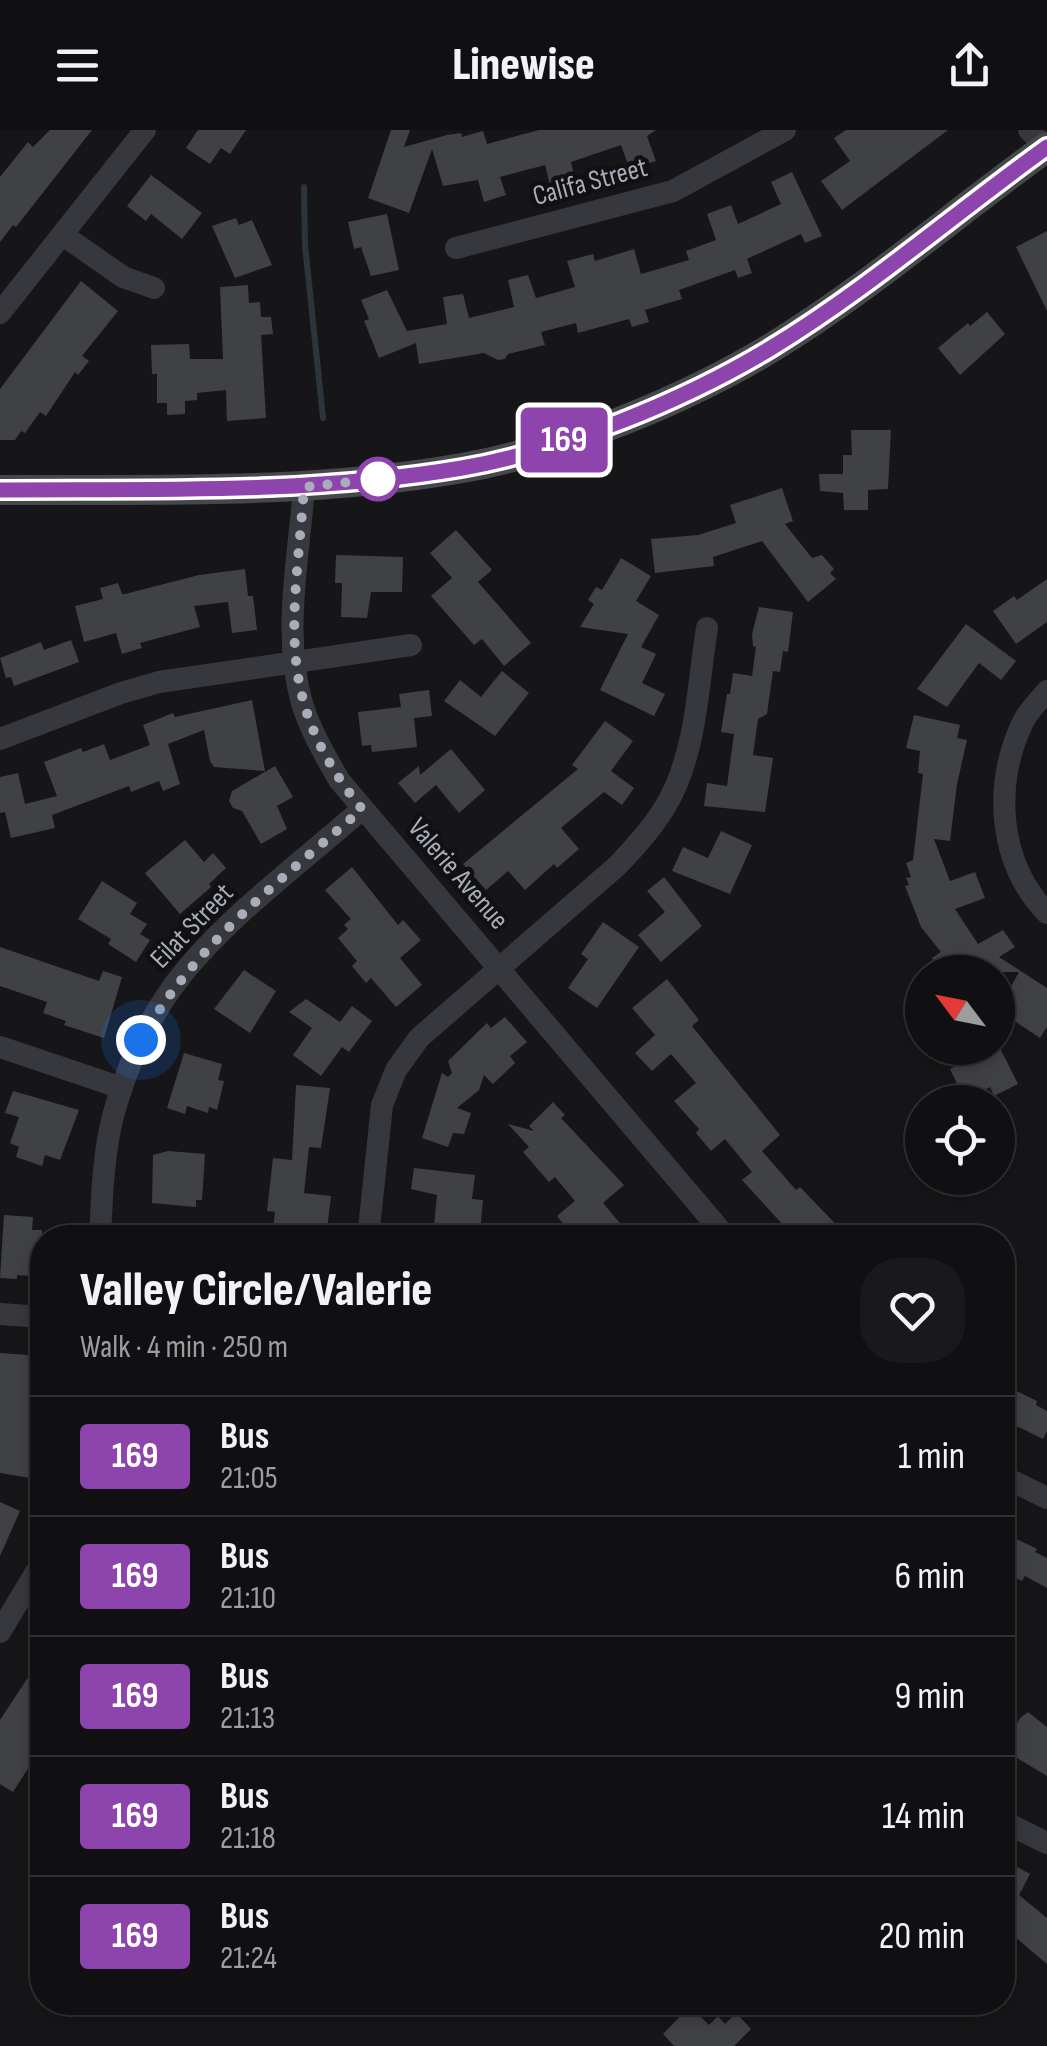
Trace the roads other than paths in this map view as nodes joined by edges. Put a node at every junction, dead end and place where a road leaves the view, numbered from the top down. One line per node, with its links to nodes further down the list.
1 (146, 130): 5 (street)
2 (784, 130): 6 (street, Califa Street)
3 (1029, 130): 4 (street)
4 (1047, 148): 9 (main road)
5 (63, 235): 7 (street); 8 (street)
6 (456, 248)
7 (154, 288)
8 (0, 313)
9 (304, 487): 10 (main road); 13 (street, Valerie Avenue)
10 (0, 490)
11 (707, 628): 18 (street)
12 (410, 646): 13 (street)
13 (294, 661): 15 (street); 16 (street, Valerie Avenue)
14 (1047, 691): 17 (street)
15 (0, 739)
16 (362, 809): 18 (street, Valerie Avenue); 20 (street, Eilat Street)
17 (1047, 914)
18 (498, 966): 22 (street); 23 (street, Valerie Avenue)
19 (0, 1047): 20 (street)
20 (122, 1088): 21 (street, Eilat Street)
21 (101, 1225)
22 (369, 1225)
23 (715, 1225)
24 (0, 1314): 25 (street)
25 (30, 1316)
26 (1015, 1482): 27 (street)
27 (1047, 1498)
28 (30, 1582): 29 (street)
29 (0, 1632)
30 (1015, 1827): 31 (street)
31 (1047, 1843)

